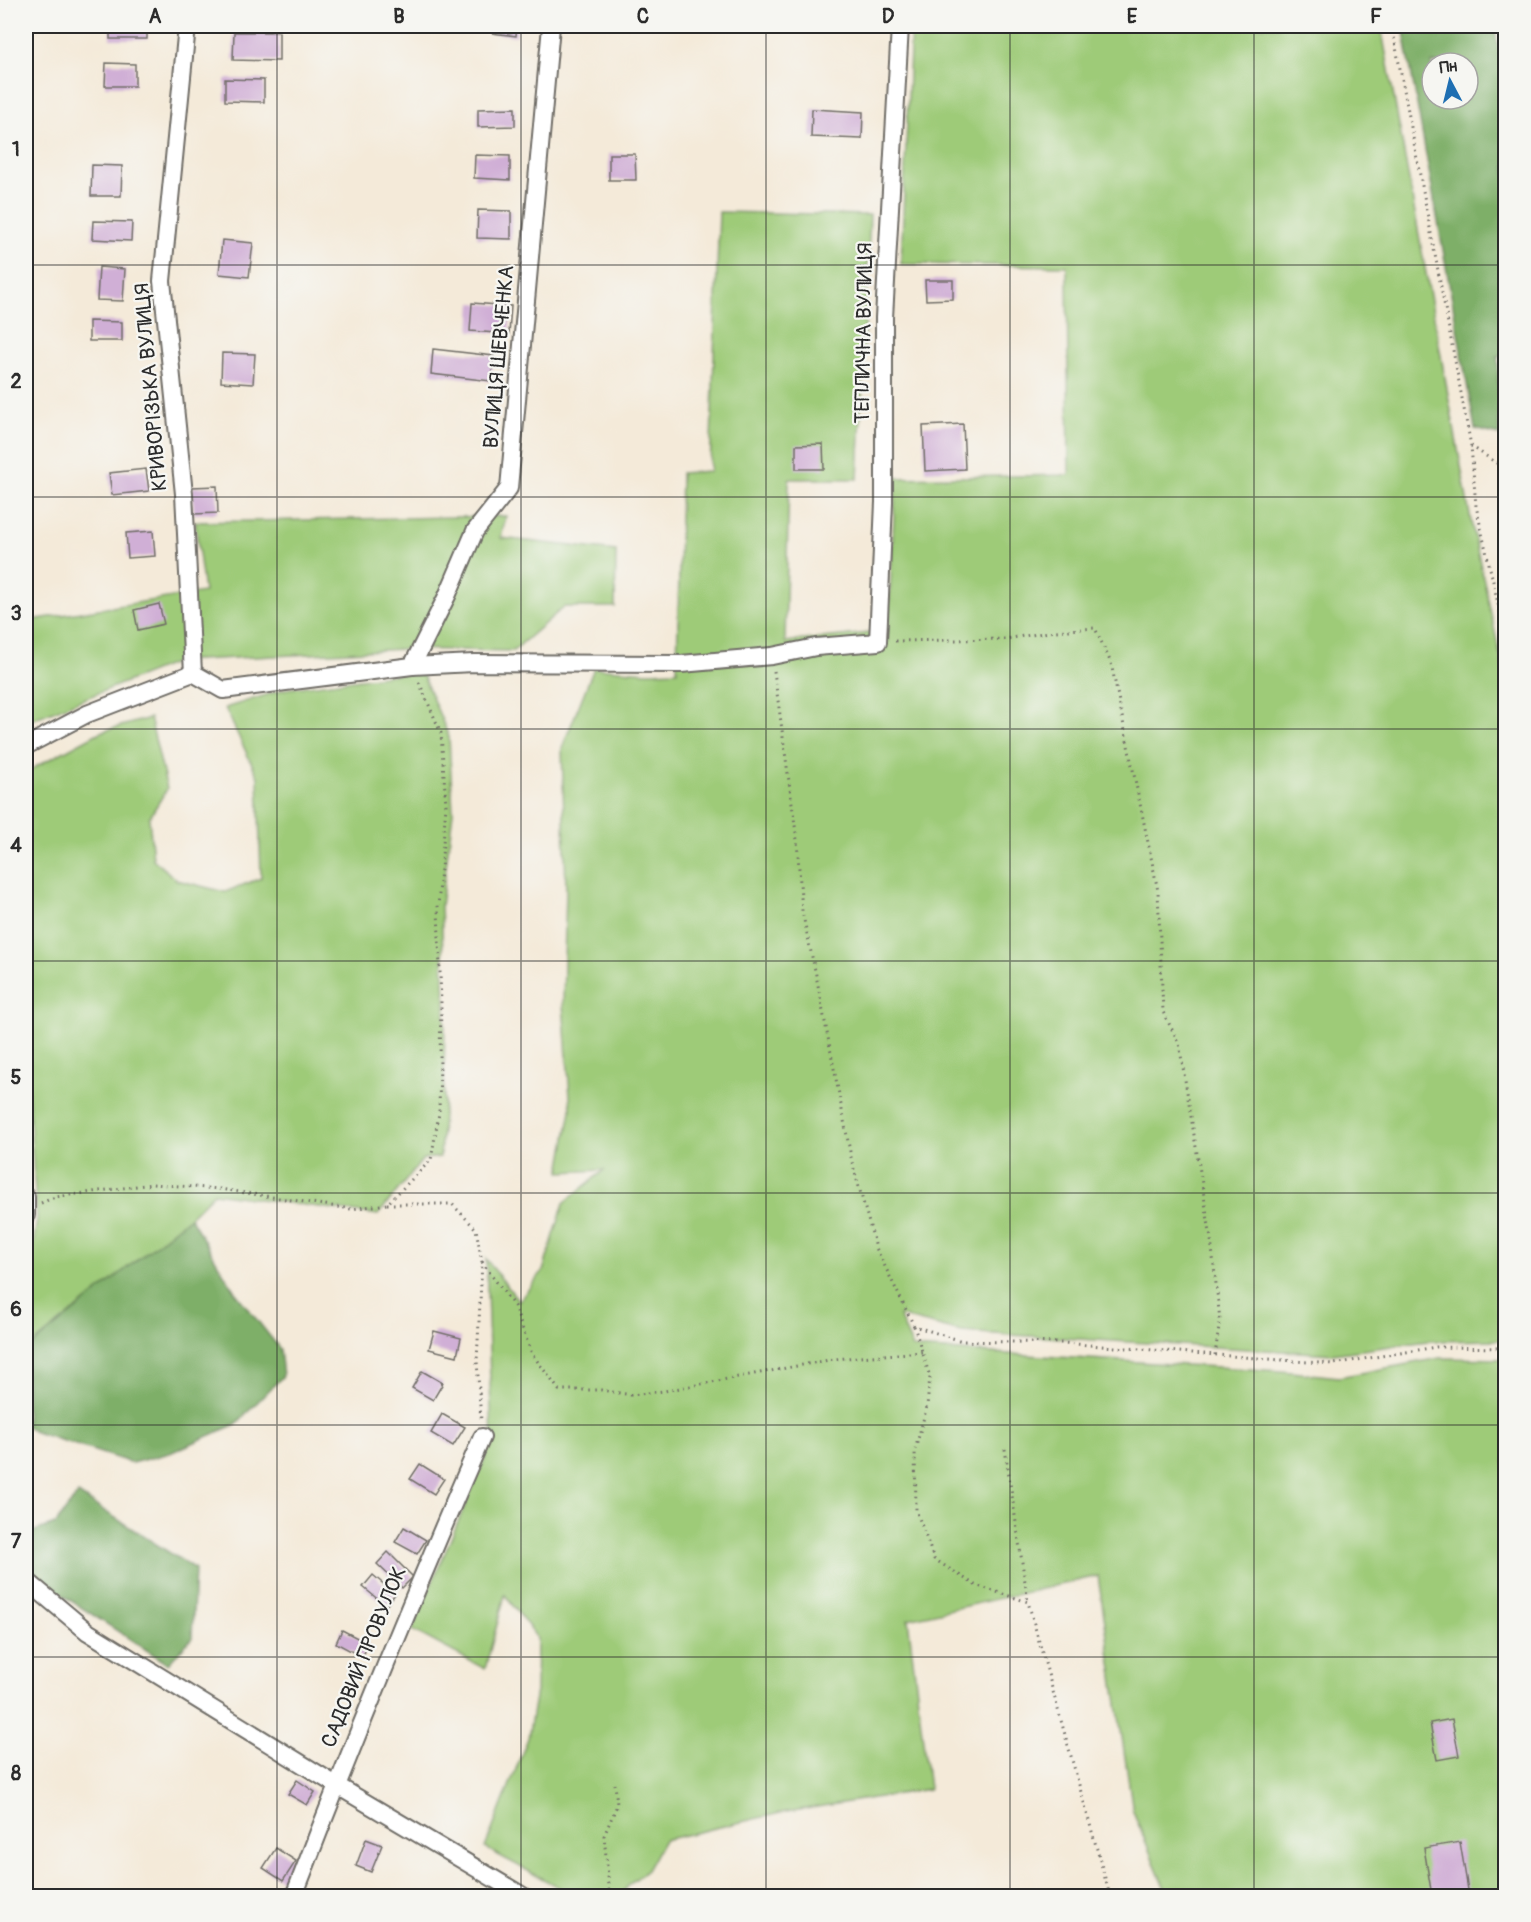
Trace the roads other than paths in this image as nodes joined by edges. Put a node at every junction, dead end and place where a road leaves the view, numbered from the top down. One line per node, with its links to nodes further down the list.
1 (188, 26): 5 (street, КРИВОРІЗЬКА ВУЛИЦЯ)
2 (551, 26): 4 (street, ВУЛИЦЯ ШЕВЧЕНКА)
3 (900, 26): 4 (street, ТЕПЛИЧНА ВУЛИЦЯ)
4 (412, 666): 5 (street)
5 (194, 673): 6 (street)
6 (26, 746)
7 (482, 1437): 9 (street, САДОВИЙ ПРОВУЛОК)
8 (26, 1580): 9 (street)
9 (336, 1785): 10 (street, САДОВИЙ ПРОВУЛОК); 11 (street)
10 (294, 1896)
11 (523, 1896)

